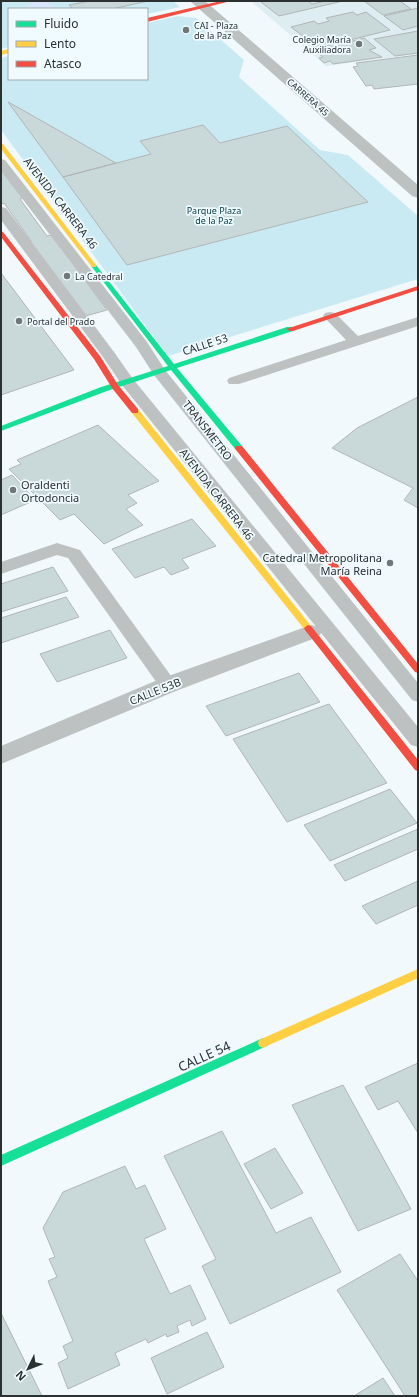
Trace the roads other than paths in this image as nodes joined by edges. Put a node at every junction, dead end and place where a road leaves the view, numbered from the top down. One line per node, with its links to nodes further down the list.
1 (228, 1): 2 (main road)
2 (200, 4): 3 (main road); 6 (street, CARRERA 45)
3 (148, 20)
4 (1, 145): 13 (main road, AVENIDA CARRERA 46)
5 (1, 163): 13 (lane, TRANSMETRO)
6 (418, 194)
7 (1, 211): 15 (lane)
8 (1, 233): 15 (main road, AVENIDA CARRERA 46)
9 (418, 288): 10 (main road, CALLE 53)
10 (330, 316): 12 (lane); 13 (main road, CALLE 53)
11 (418, 321): 12 (lane)
12 (355, 341): 14 (lane)
13 (166, 370): 15 (main road, CALLE 53); 19 (main road, AVENIDA CARRERA 46); 21 (lane, TRANSMETRO)
14 (234, 381)
15 (121, 384): 16 (main road, CALLE 53); 18 (main road, AVENIDA CARRERA 46); 22 (lane)
16 (1, 429)
17 (1, 568): 20 (lane)
18 (311, 632): 20 (street, CALLE 53B); 24 (main road, AVENIDA CARRERA 46)
19 (418, 670)
20 (168, 685): 23 (street, CALLE 53B)
21 (418, 695)
22 (418, 740)
23 (1, 754)
24 (418, 767)
25 (418, 974): 26 (main road, CALLE 54)
26 (1, 1162)

